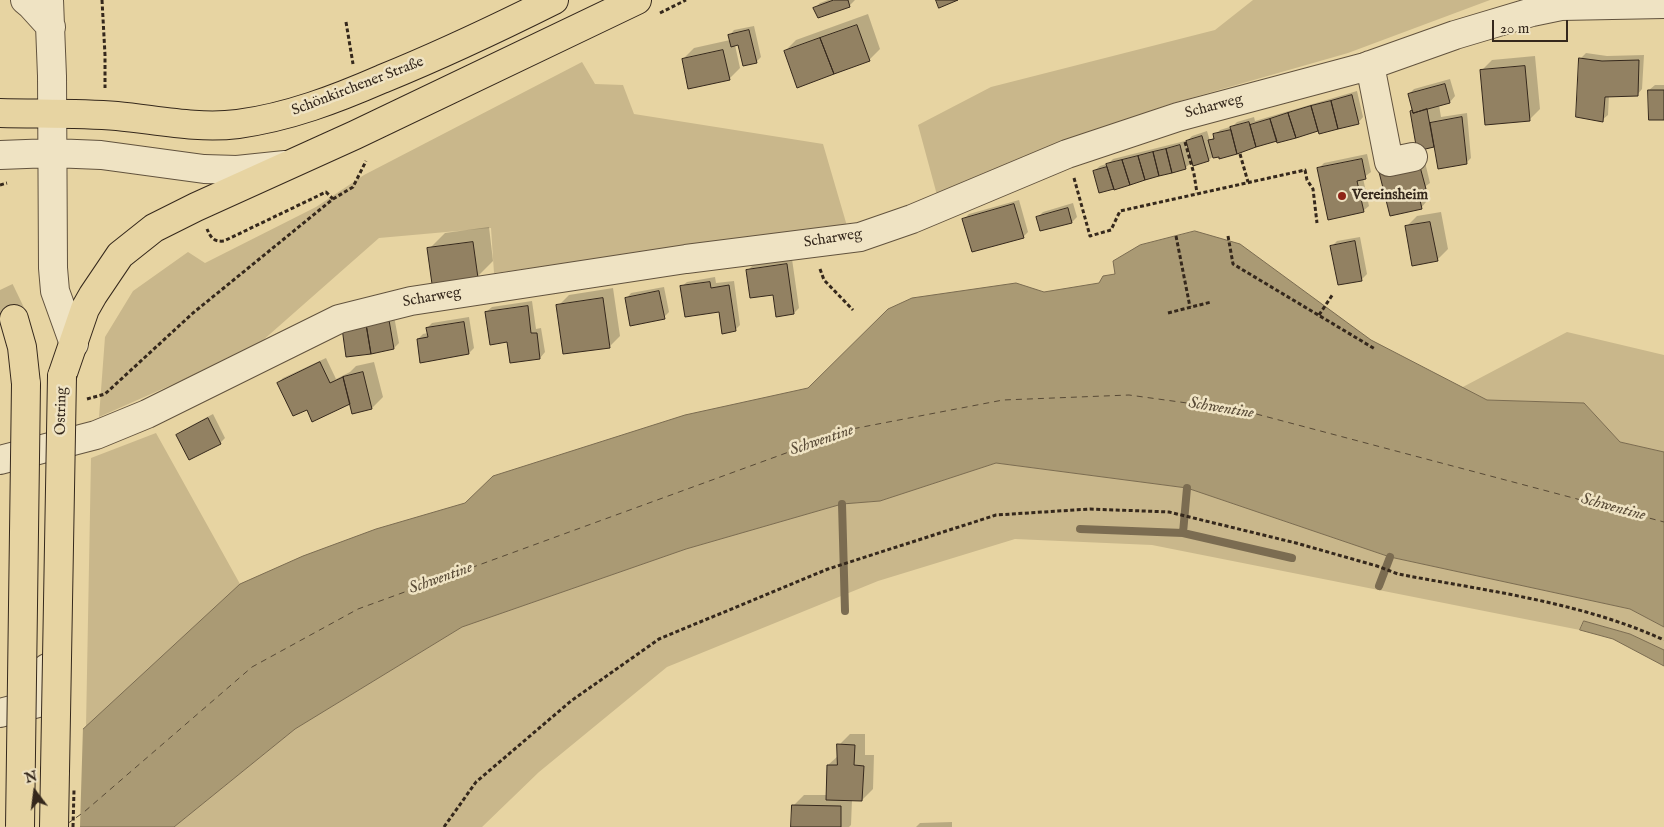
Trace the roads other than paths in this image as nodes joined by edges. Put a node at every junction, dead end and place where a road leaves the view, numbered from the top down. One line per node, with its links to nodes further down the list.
1 (25, 0): 6 (street)
2 (49, 0): 6 (street)
3 (554, 0): 9 (main road, Schönkirchener Straße)
4 (637, 0): 13 (main road)
5 (1664, 4): 7 (street, Scharweg)
6 (51, 27): 9 (street)
7 (1370, 65): 12 (street); 16 (street, Scharweg)
8 (0, 113): 9 (main road, Schönkirchener Straße)
9 (52, 114): 10 (street)
10 (52, 153): 11 (street); 13 (street); 15 (street)
11 (0, 155)
12 (1413, 157)
13 (291, 164): 15 (main road)
14 (14, 319): 19 (main road, bridge)
15 (74, 344): 20 (main road, Ostring, bridge)
16 (51, 448): 17 (street, Scharweg); 18 (street)
17 (0, 460)
18 (0, 713)
19 (20, 827)
20 (54, 827)

